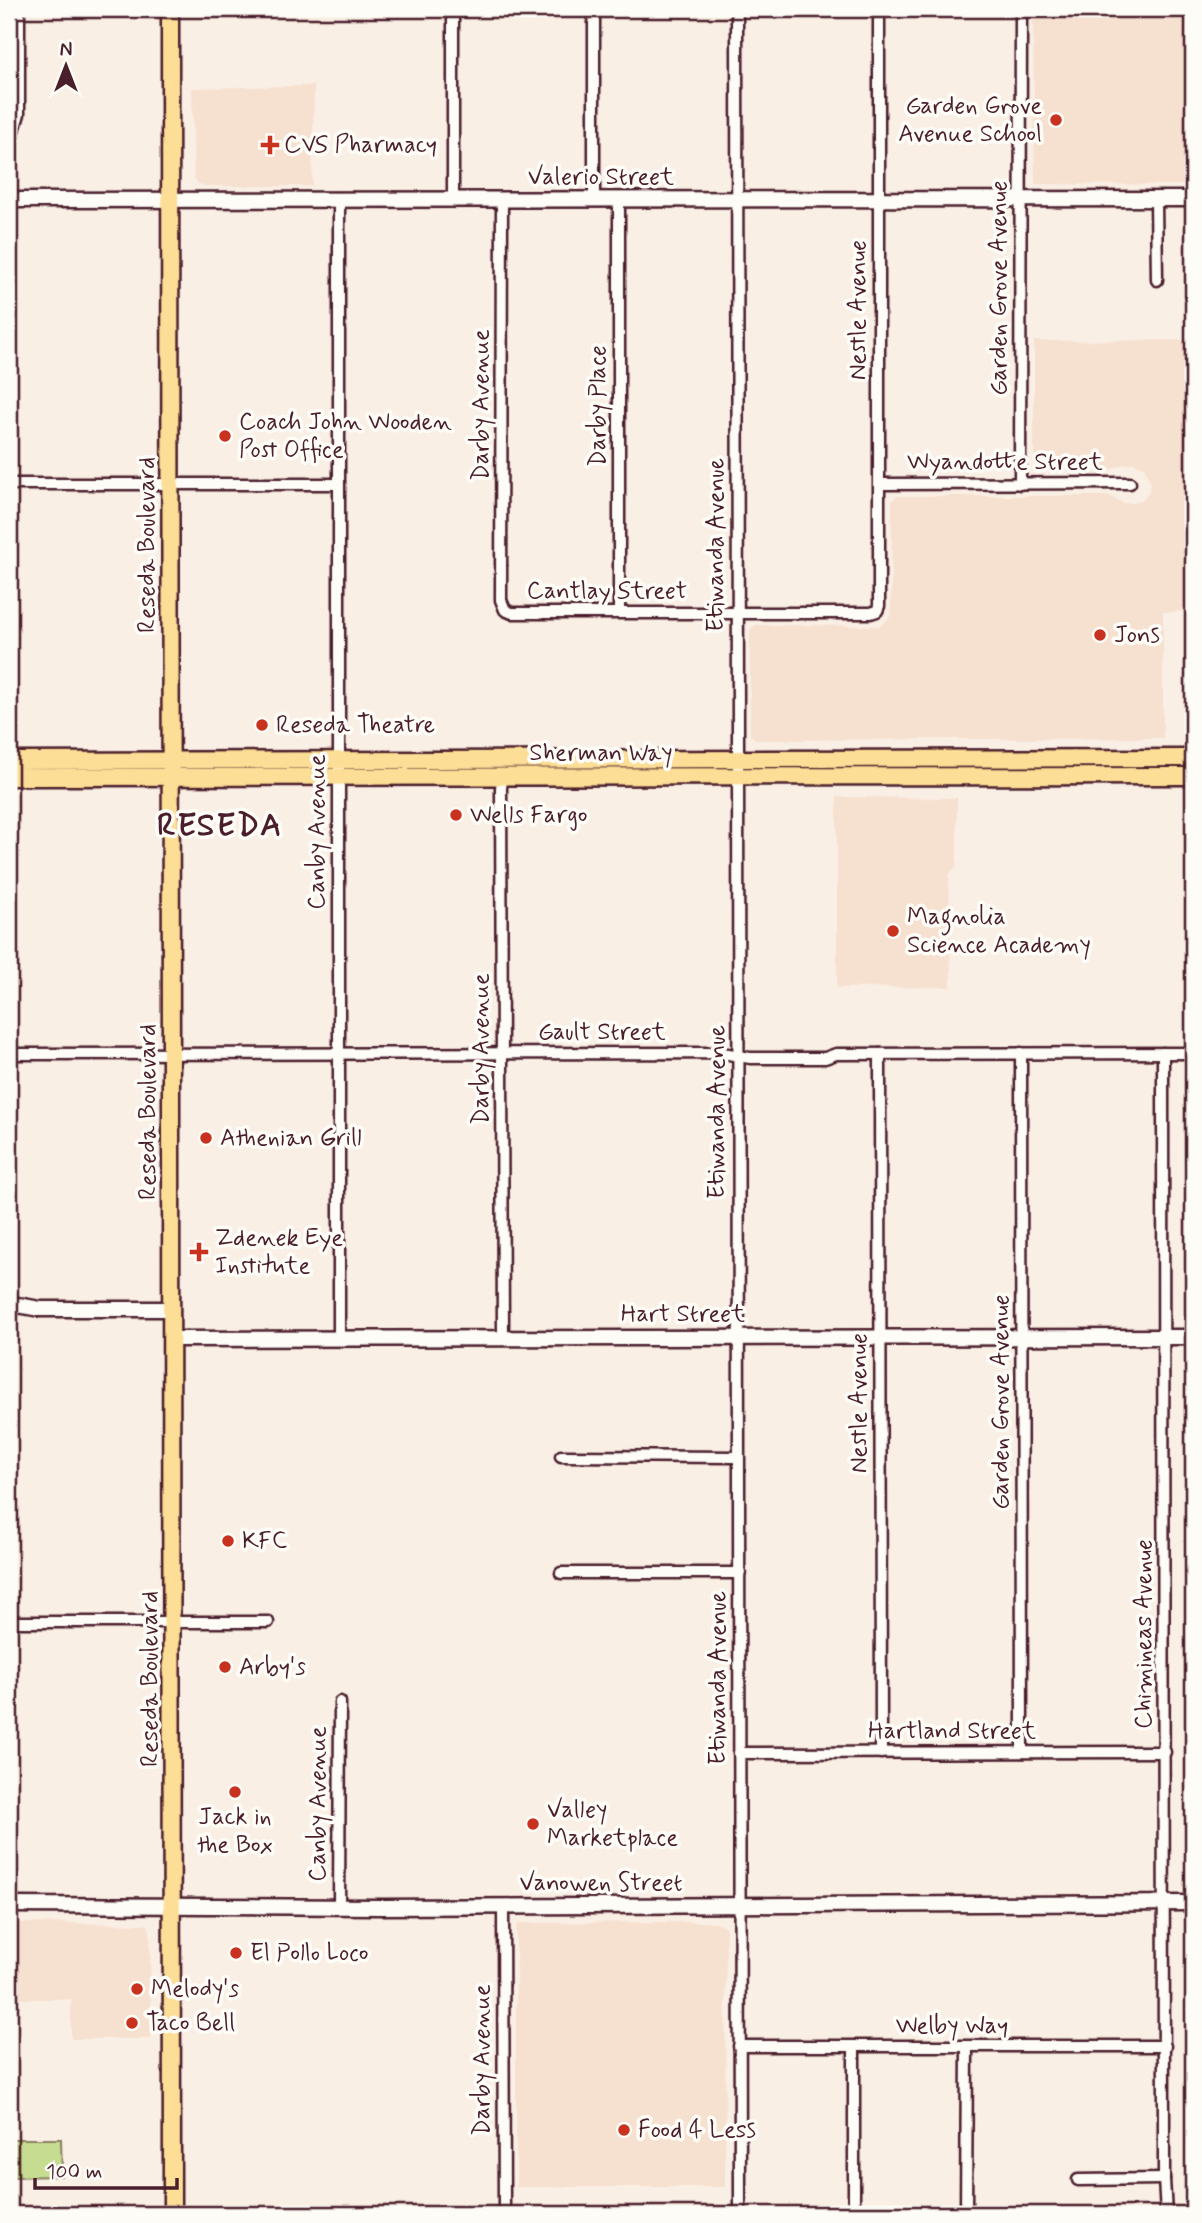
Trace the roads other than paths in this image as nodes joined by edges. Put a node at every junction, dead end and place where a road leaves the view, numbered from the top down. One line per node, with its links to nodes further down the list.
1 (19, 9): 8 (street)
2 (170, 9): 15 (main road, Reseda Boulevard)
3 (453, 9): 16 (street)
4 (594, 9): 18 (street)
5 (737, 9): 9 (street, Etiwanda Avenue)
6 (878, 9): 10 (street, Nestle Avenue)
7 (1021, 9): 11 (street, Garden Grove Avenue)
8 (9, 148)
9 (737, 199): 10 (street, Valerio Street); 19 (street, Valerio Street); 31 (street, Etiwanda Avenue)
10 (879, 199): 11 (street, Valerio Street); 26 (street, Nestle Avenue)
11 (1021, 199): 12 (street, Valerio Street); 27 (street, Garden Grove Avenue)
12 (1156, 199): 13 (street, Valerio Street); 21 (street)
13 (1193, 199)
14 (9, 200): 15 (street, Valerio Street)
15 (170, 200): 20 (street, Valerio Street); 22 (main road, Reseda Boulevard)
16 (453, 200): 17 (street, Valerio Street); 20 (street, Valerio Street)
17 (502, 200): 18 (street, Valerio Street); 28 (street, Darby Avenue)
18 (594, 200): 19 (street, Valerio Street)
19 (618, 200): 30 (street, Darby Place)
20 (339, 201): 25 (street, Canby Avenue)
21 (1157, 280)
22 (170, 483): 24 (street); 25 (street); 35 (main road, Reseda Boulevard)
23 (1130, 483): 27 (street, Wyandotte Street)
24 (9, 484)
25 (338, 484): 36 (street, Canby Avenue)
26 (880, 484): 27 (street, Wyandotte Street); 29 (street, Nestle Avenue)
27 (1020, 484)
28 (505, 610): 30 (street, Cantlay Street)
29 (877, 611): 31 (street, Cantlay Street)
30 (619, 612): 31 (street, Cantlay Street)
31 (737, 612): 34 (street, Etiwanda Avenue)
32 (1193, 758): 34 (main road, Sherman Way)
33 (9, 761): 35 (main road, Sherman Way)
34 (738, 767): 37 (main road, Sherman Way); 38 (main road, Sherman Way); 48 (street, Etiwanda Avenue)
35 (171, 768): 36 (main road, Sherman Way); 39 (main road, Sherman Way); 45 (main road, Reseda Boulevard)
36 (338, 768): 37 (main road, Sherman Way); 46 (street, Canby Avenue)
37 (505, 768): 40 (street, Darby Avenue)
38 (1193, 776)
39 (9, 777)
40 (502, 1053): 46 (street, Gault Street); 48 (street, Gault Street); 52 (street, Darby Avenue)
41 (1021, 1053): 42 (street, Gault Street); 47 (street, Gault Street); 54 (street, Garden Grove Avenue)
42 (1163, 1053): 43 (street, Gault Street); 55 (street, Chimineas Avenue)
43 (1193, 1053)
44 (9, 1054): 45 (street, Gault Street)
45 (171, 1054): 46 (street, Gault Street); 49 (main road, Reseda Boulevard)
46 (339, 1054): 51 (street, Canby Avenue)
47 (880, 1054): 48 (street, Gault Street); 57 (street, Nestle Avenue)
48 (738, 1055): 53 (street, Etiwanda Avenue)
49 (171, 1309): 50 (street); 58 (main road, Reseda Boulevard)
50 (10, 1310)
51 (339, 1337): 52 (street, Hart Street); 58 (street, Hart Street)
52 (503, 1337): 53 (street, Hart Street)
53 (739, 1337): 57 (street, Hart Street); 60 (street, Etiwanda Avenue)
54 (1022, 1337): 55 (street, Hart Street); 57 (street, Hart Street); 68 (street, Garden Grove Avenue)
55 (1164, 1337): 56 (street, Hart Street); 69 (street, Chimineas Avenue)
56 (1193, 1337)
57 (880, 1338): 67 (street, Nestle Avenue)
58 (172, 1339): 64 (main road, Reseda Boulevard)
59 (561, 1456): 60 (street)
60 (738, 1457): 62 (street, Etiwanda Avenue)
61 (561, 1573): 62 (street)
62 (740, 1573): 70 (street, Etiwanda Avenue)
63 (9, 1622): 64 (street)
64 (172, 1622): 65 (street); 75 (main road, Reseda Boulevard)
65 (268, 1622)
66 (340, 1702): 77 (street, Canby Avenue)
67 (881, 1752): 68 (street, Hartland Street); 70 (street, Hartland Street)
68 (1022, 1752): 69 (street, Hartland Street)
69 (1165, 1752): 72 (street, Chimineas Avenue)
70 (739, 1753): 74 (street, Etiwanda Avenue)
71 (1193, 1903): 72 (street, Vanowen Street)
72 (1165, 1904): 74 (street, Vanowen Street); 79 (street, Chimineas Avenue)
73 (9, 1905): 75 (street, Vanowen Street)
74 (739, 1905): 76 (street, Vanowen Street); 78 (street, Etiwanda Avenue)
75 (172, 1906): 77 (street, Vanowen Street); 84 (main road, Reseda Boulevard)
76 (503, 1906): 77 (street, Vanowen Street); 85 (street, Darby Avenue)
77 (339, 1907)
78 (739, 2046): 80 (street, Welby Way); 86 (street, Etiwanda Avenue)
79 (1165, 2046): 81 (street, Welby Way); 82 (street, Chimineas Avenue)
80 (853, 2047): 81 (street, Welby Way); 87 (street)
81 (967, 2047): 88 (street)
82 (1164, 2179): 83 (street); 89 (street, Chimineas Avenue)
83 (1078, 2180)
84 (172, 2214)
85 (504, 2214)
86 (740, 2214)
87 (854, 2214)
88 (967, 2214)
89 (1166, 2214)

